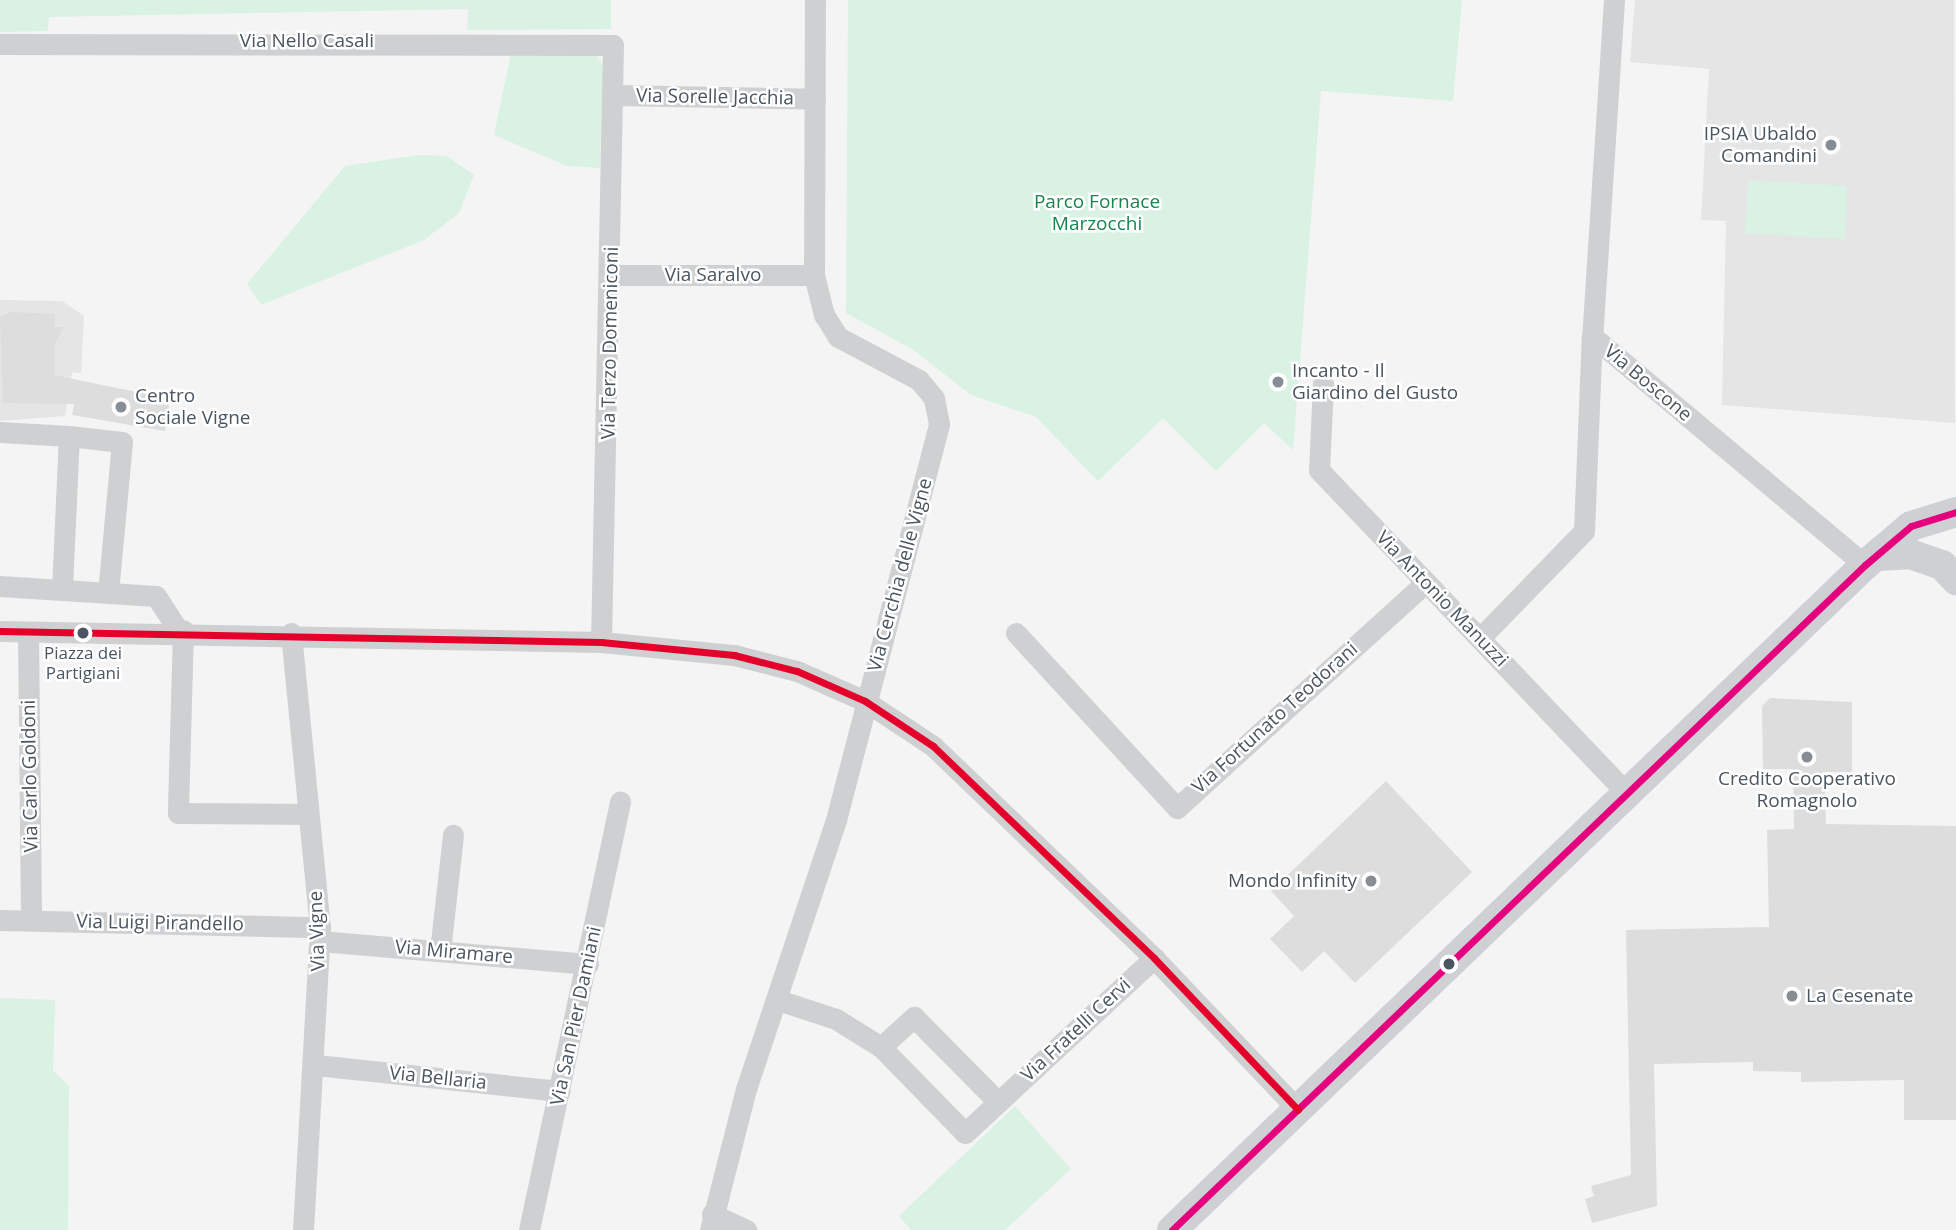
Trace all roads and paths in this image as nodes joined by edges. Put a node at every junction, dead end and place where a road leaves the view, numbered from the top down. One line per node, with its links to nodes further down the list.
1 (815, 0): 6 (street, Via Cerchia delle Vigne)
2 (1614, 0): 9 (street, Via Boscone)
3 (0, 44): 4 (street, Via Nello Casali)
4 (613, 45): 5 (street, Via Terzo Domeniconi)
5 (615, 95): 6 (street, Via Sorelle Jacchia); 7 (street, Via Terzo Domeniconi)
6 (815, 99): 8 (street, Via Cerchia delle Vigne)
7 (612, 275): 8 (street, Via Saralvo); 26 (street, Via Terzo Domeniconi)
8 (814, 275): 27 (street, Via Cerchia delle Vigne)
9 (1592, 336): 14 (street, Via Boscone); 25 (street)
10 (1323, 383): 16 (street, Via Antonio Manuzzi)
11 (0, 432): 12 (street)
12 (69, 436): 18 (street); 19 (street)
13 (1956, 512): 14 (street)
14 (1871, 561): 15 (street); 28 (street)
15 (1956, 580)
16 (1426, 582): 24 (street, Via Fortunato Teodorani); 25 (street, Via Antonio Manuzzi)
17 (0, 586): 18 (street)
18 (62, 589): 19 (street)
19 (108, 592): 20 (street)
20 (181, 630): 22 (street); 23 (street); 30 (street)
21 (0, 631): 22 (street)
22 (28, 632): 33 (street, Via Carlo Goldoni)
23 (291, 633): 26 (street); 30 (street, Via Vigne)
24 (1016, 633)
25 (1480, 638): 28 (street, Via Antonio Manuzzi)
26 (601, 642): 27 (street)
27 (865, 701): 36 (street); 38 (street, Via Cerchia delle Vigne)
28 (1625, 791): 43 (street)
29 (620, 802): 37 (street, Via San Pier Damiani)
30 (308, 814): 34 (street, Via Vigne)
31 (453, 835): 35 (street)
32 (0, 920): 33 (street, Via Luigi Pirandello)
33 (31, 920): 34 (street, Via Luigi Pirandello)
34 (320, 934): 35 (street, Via Miramare); 40 (street, Via Vigne)
35 (440, 951): 37 (street, Via Miramare)
36 (1154, 958): 42 (street, Via Fratelli Cervi); 43 (street)
37 (588, 964): 41 (street, Via San Pier Damiani)
38 (778, 1000): 39 (street, Via Fratelli Cervi); 44 (street, Via Cerchia delle Vigne)
39 (881, 1047): 42 (street); 42 (street, Via Fratelli Cervi)
40 (316, 1065): 41 (street, Via Bellaria); 45 (street, Via Vigne)
41 (560, 1091): 46 (street, Via San Pier Damiani)
42 (998, 1102)
43 (1298, 1110): 48 (street)
44 (711, 1222): 47 (street)
45 (303, 1230)
46 (529, 1230)
47 (746, 1230)
48 (1172, 1230)

